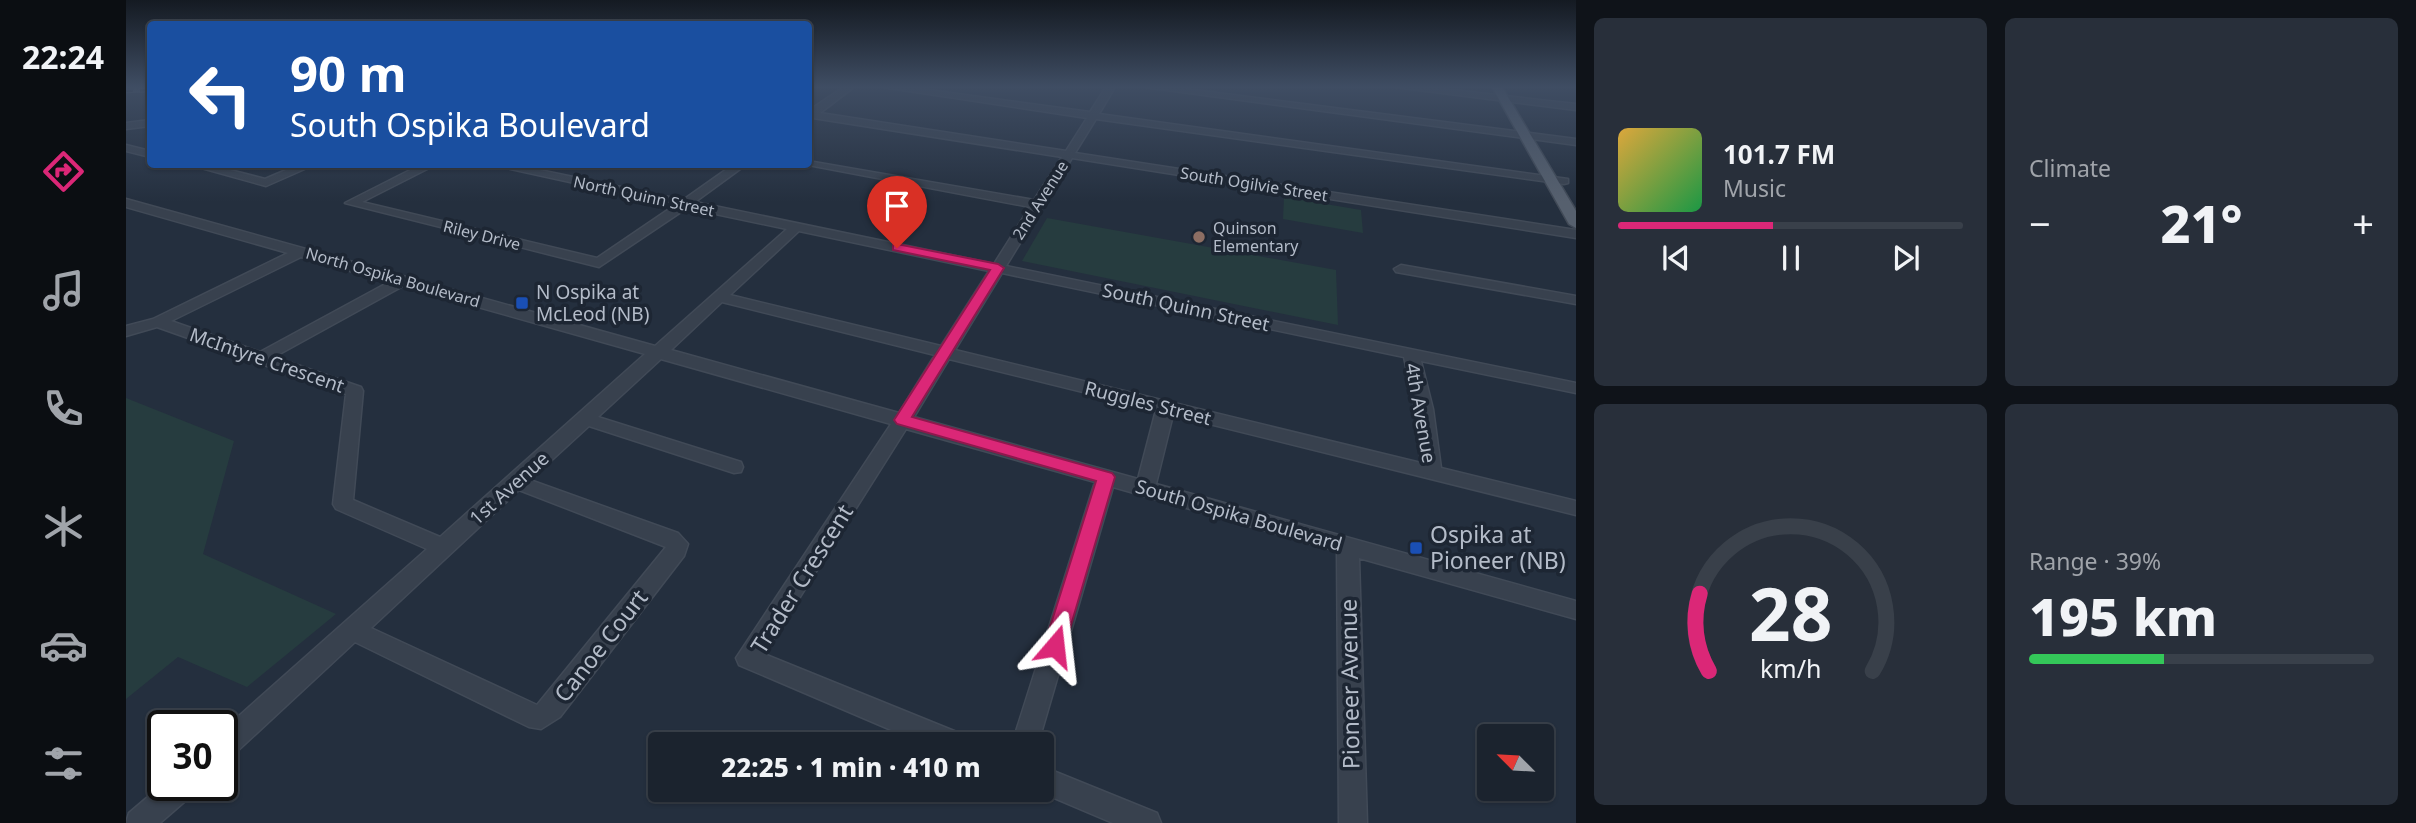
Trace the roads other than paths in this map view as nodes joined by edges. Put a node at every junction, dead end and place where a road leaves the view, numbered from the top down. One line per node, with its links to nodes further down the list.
1 (877, 125): 10 (street, South Ogilvie Street)
2 (1085, 125): 10 (street, 2nd Avenue)
3 (1166, 125): 17 (street)
4 (1449, 125): 6 (street)
5 (1526, 125): 6 (main road)
6 (1532, 136): 7 (street); 17 (main road)
7 (1576, 142)
8 (126, 148): 9 (street)
9 (147, 153)
10 (1068, 155): 21 (street, 2nd Avenue); 24 (street, South Ogilvie Street)
11 (812, 165): 21 (street)
12 (208, 168): 13 (street)
13 (302, 168)
14 (424, 168): 20 (street, Riley Drive)
15 (512, 168): 20 (street, North Quinn Street)
16 (735, 168): 20 (street)
17 (1558, 180): 18 (main road); 22 (main road)
18 (1576, 201)
19 (126, 203): 25 (street, North Ospika Boulevard)
20 (685, 204): 23 (street, North Quinn Street)
21 (1036, 204): 26 (street, 2nd Avenue)
22 (1576, 224)
23 (796, 227): 26 (street, South Quinn Street); 29 (street, 1st Avenue)
24 (1576, 234)
25 (302, 251): 28 (street, North Ospika Boulevard); 31 (street)
26 (998, 268): 34 (street, 2nd Avenue); 35 (street, South Quinn Street)
27 (1401, 269): 30 (street)
28 (403, 280): 33 (street, North Ospika Boulevard); 36 (street)
29 (720, 297): 33 (street, 1st Avenue); 34 (street, Ruggles Street)
30 (1576, 300)
31 (158, 322): 32 (street); 36 (street, McIntyre Crescent)
32 (126, 331)
33 (660, 351): 39 (street, 1st Avenue); 40 (street, South Ospika Boulevard)
34 (944, 353): 38 (street, Ruggles Street); 40 (street, 2nd Avenue)
35 (1411, 354): 37 (street, South Quinn Street); 42 (street, 4th Avenue)
36 (261, 358): 48 (street, McIntyre Crescent)
37 (1576, 388)
38 (1166, 407): 42 (street, Ruggles Street); 45 (street)
39 (586, 419): 41 (street); 44 (street, 1st Avenue)
40 (902, 420): 43 (street, South Ospika Boulevard); 51 (street, Trader Crescent)
41 (734, 467)
42 (1432, 472): 46 (street, Ruggles Street)
43 (1106, 477): 45 (street, South Ospika Boulevard); 52 (street)
44 (516, 482): 48 (street, 1st Avenue); 50 (street, Canoe Court)
45 (1145, 488): 47 (street, South Ospika Boulevard)
46 (1576, 508)
47 (1348, 546): 49 (street, South Ospika Boulevard); 58 (street, Pioneer Avenue)
48 (444, 547): 50 (street, 1st Avenue)
49 (1576, 610)
50 (352, 630): 53 (street, 1st Avenue)
51 (926, 732)
52 (1029, 732)
53 (238, 733)
54 (1054, 784): 57 (street)
55 (164, 801): 56 (street)
56 (139, 823)
57 (1147, 823)
58 (1353, 823)

